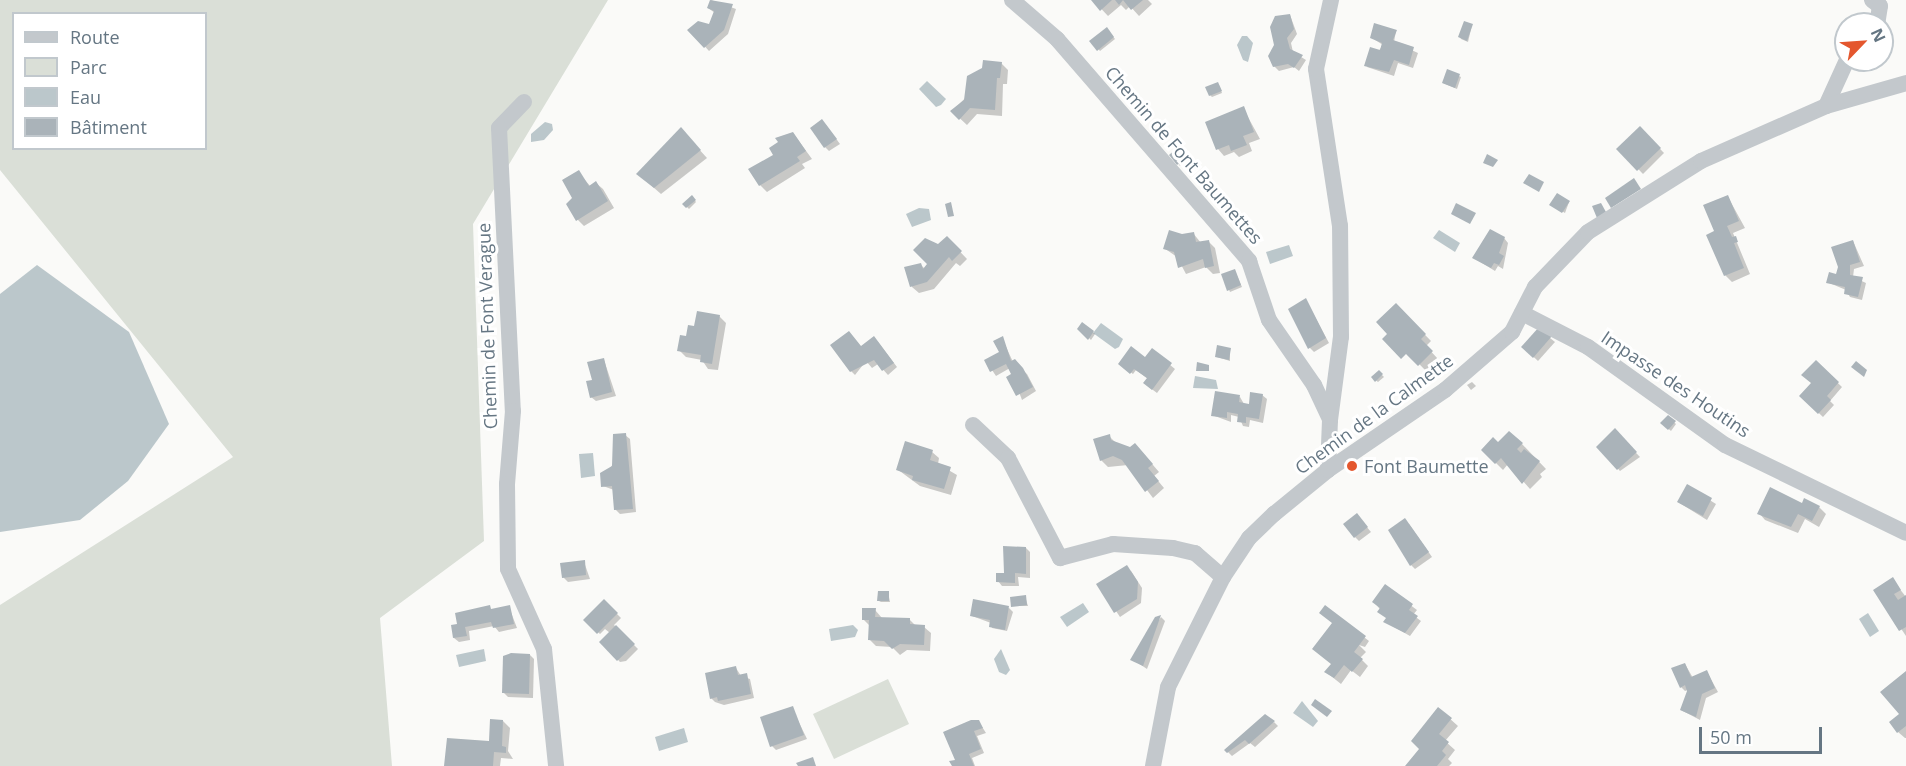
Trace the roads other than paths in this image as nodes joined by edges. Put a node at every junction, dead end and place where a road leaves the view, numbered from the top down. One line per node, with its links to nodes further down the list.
1 (1012, 0): 10 (street, Chemin de Font Baumettes)
2 (1331, 0): 10 (street)
3 (1872, 0): 4 (street)
4 (1879, 12)
5 (1842, 72): 8 (street)
6 (1906, 82): 8 (street, Chemin de la Calmette)
7 (524, 102): 15 (street, Chemin de Font Verague)
8 (1826, 106): 9 (street, Chemin de la Calmette)
9 (1522, 313): 12 (street, Chemin de la Calmette); 13 (street, Impasse des Houtins)
10 (1330, 420): 12 (street)
11 (973, 425): 14 (street)
12 (1328, 470): 14 (street, Chemin de la Calmette)
13 (1906, 533)
14 (1223, 577): 16 (street, Chemin de la Calmette)
15 (556, 766)
16 (1153, 766)

